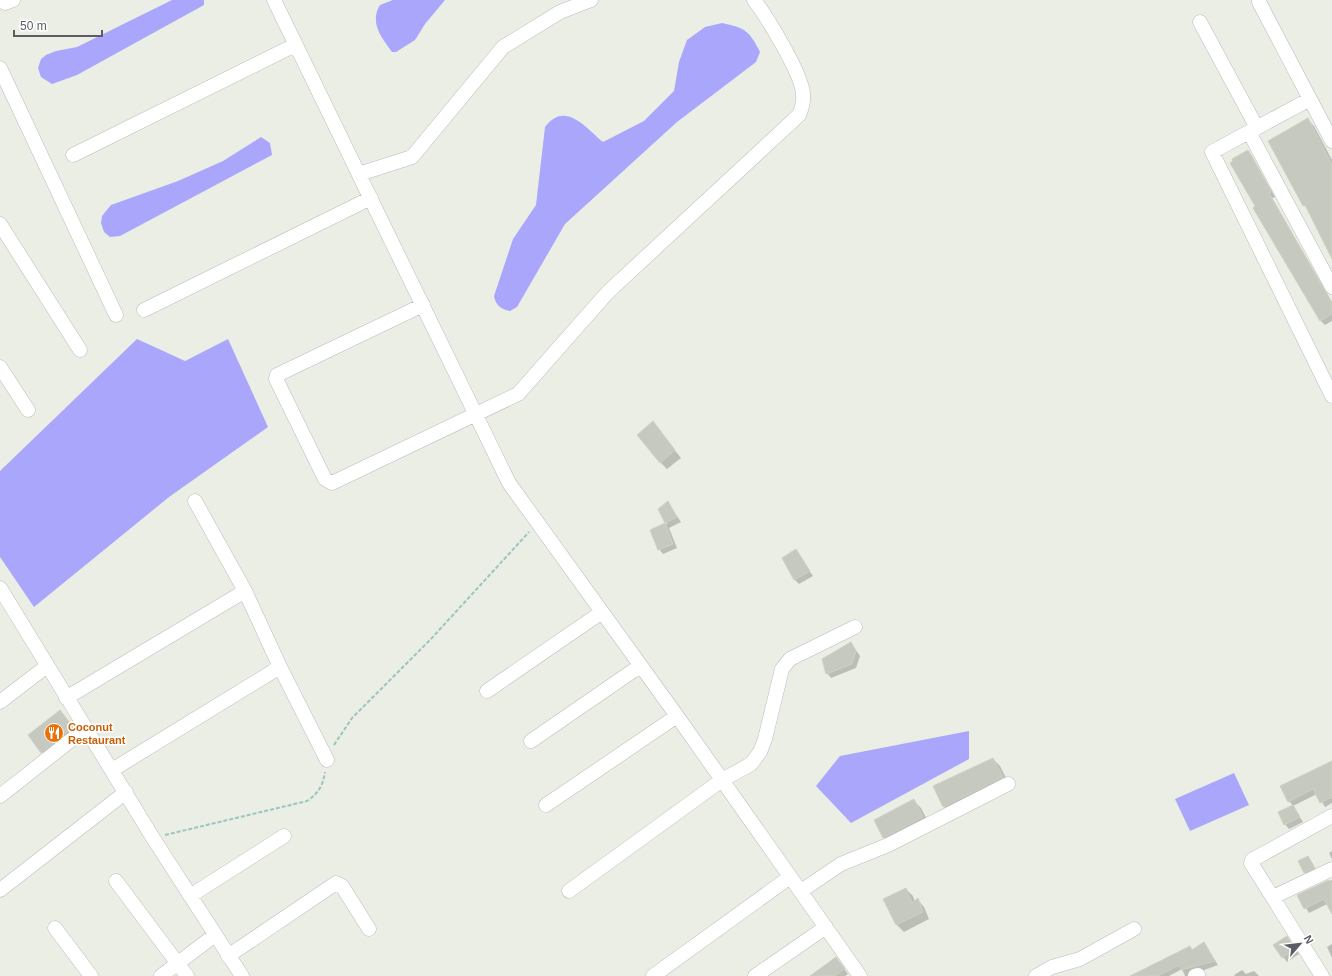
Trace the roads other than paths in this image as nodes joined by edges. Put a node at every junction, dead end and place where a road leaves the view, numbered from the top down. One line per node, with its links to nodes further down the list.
1 (274, 0): 6 (street)
2 (591, 0): 12 (street)
3 (754, 0): 23 (street)
4 (1259, 2): 8 (street)
5 (1200, 22): 9 (street)
6 (296, 45): 11 (street); 12 (street)
7 (0, 68): 18 (street)
8 (1310, 99): 9 (street); 10 (street)
9 (1253, 130): 15 (street); 21 (street)
10 (1332, 141)
11 (73, 155)
12 (359, 174): 13 (street)
13 (370, 198): 16 (street); 17 (street)
14 (0, 224): 19 (street)
15 (1332, 287)
16 (423, 305): 23 (street); 23 (street)
17 (144, 310)
18 (116, 315)
19 (80, 350)
20 (0, 367): 22 (street)
21 (1332, 396)
22 (28, 410)
23 (476, 414): 28 (street)
24 (194, 501): 26 (street)
25 (0, 588): 27 (street)
26 (244, 591): 32 (street); 34 (street)
27 (5, 607): 30 (street)
28 (602, 612): 31 (street); 33 (street)
29 (855, 627): 41 (street)
30 (47, 666): 34 (street); 35 (street)
31 (640, 666): 36 (street); 38 (street)
32 (280, 667): 39 (street); 40 (street)
33 (487, 691)
34 (66, 698): 37 (street)
35 (0, 702)
36 (677, 716): 41 (street); 45 (street)
37 (85, 729): 40 (street); 44 (street)
38 (531, 741)
39 (327, 760)
40 (112, 770): 43 (street)
41 (722, 780): 49 (street); 52 (street)
42 (1008, 784): 53 (street)
43 (126, 792): 51 (street); 54 (street)
44 (0, 796)
45 (546, 806)
46 (1332, 816): 55 (street)
47 (284, 836): 54 (street)
48 (1332, 869): 55 (street)
49 (790, 877): 53 (street); 68 (street)
50 (116, 881): 62 (street)
51 (0, 890)
52 (569, 891)
53 (801, 891): 56 (street)
54 (190, 896): 60 (street)
55 (1273, 897): 71 (street)
56 (826, 927): 63 (street); 69 (street)
57 (55, 928): 64 (street)
58 (369, 929): 61 (street)
59 (1134, 929): 70 (street)
60 (215, 935): 61 (street); 62 (street)
61 (228, 956): 67 (street)
62 (177, 964): 65 (street); 66 (street)
63 (858, 975)
64 (91, 976)
65 (161, 976)
66 (187, 976)
67 (242, 976)
68 (653, 976)
69 (755, 976)
70 (1036, 976)
71 (1322, 976)

